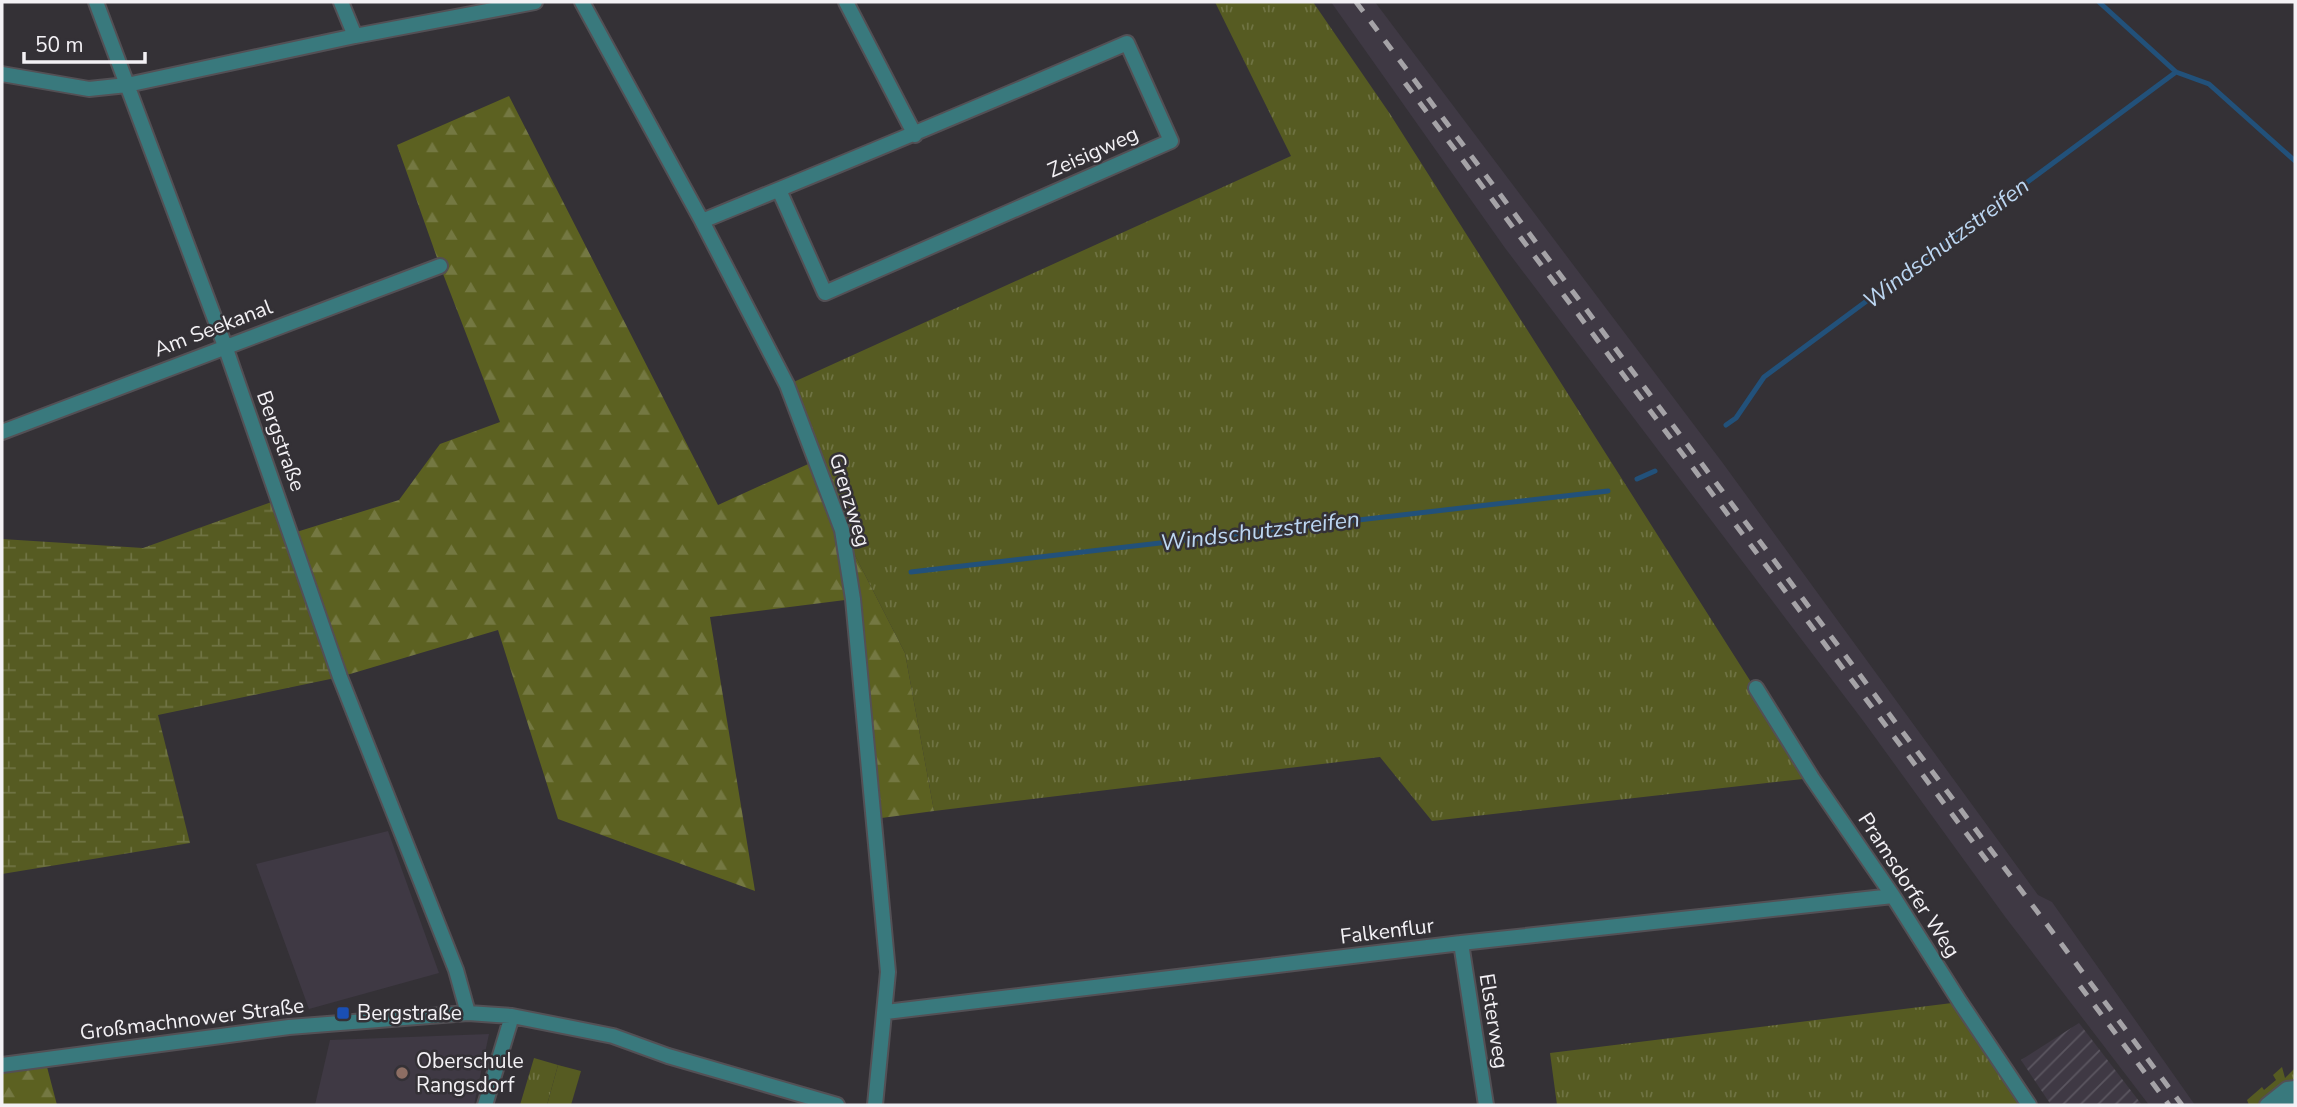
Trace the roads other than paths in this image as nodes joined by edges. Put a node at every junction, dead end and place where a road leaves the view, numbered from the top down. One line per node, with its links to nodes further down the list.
1 (96, 2): 8 (street, Bergstraße)
2 (341, 2): 6 (street)
3 (535, 2): 6 (street)
4 (582, 2): 11 (street, Grenzweg)
5 (846, 2): 9 (street)
6 (355, 36): 8 (street)
7 (2, 74): 8 (street)
8 (127, 85): 13 (street, Bergstraße)
9 (915, 135): 10 (street, Zeisigweg); 10 (street, Zeisigweg)
10 (779, 190): 11 (street, Zeisigweg)
11 (702, 221): 18 (street, Grenzweg)
12 (440, 265): 13 (street, Am Seekanal)
13 (225, 346): 14 (street, Am Seekanal); 19 (street, Bergstraße)
14 (2, 432)
15 (1756, 688): 16 (street, Pramsdorfer Weg)
16 (1893, 895): 17 (street, Falkenflur); 28 (street, Pramsdorfer Weg)
17 (1461, 943): 18 (street, Falkenflur); 27 (street, Elsterweg)
18 (886, 1012): 26 (street, Grenzweg)
19 (468, 1013): 20 (street, Großmachnower Straße); 21 (street, Großmachnower Straße)
20 (512, 1016): 24 (street); 25 (street, Großmachnower Straße)
21 (2, 1065)
22 (2295, 1088): 29 (street)
23 (2295, 1100): 30 (street)
24 (485, 1105)
25 (837, 1105)
26 (875, 1105)
27 (1486, 1105)
28 (2029, 1105)
29 (2267, 1105)
30 (2278, 1105)

